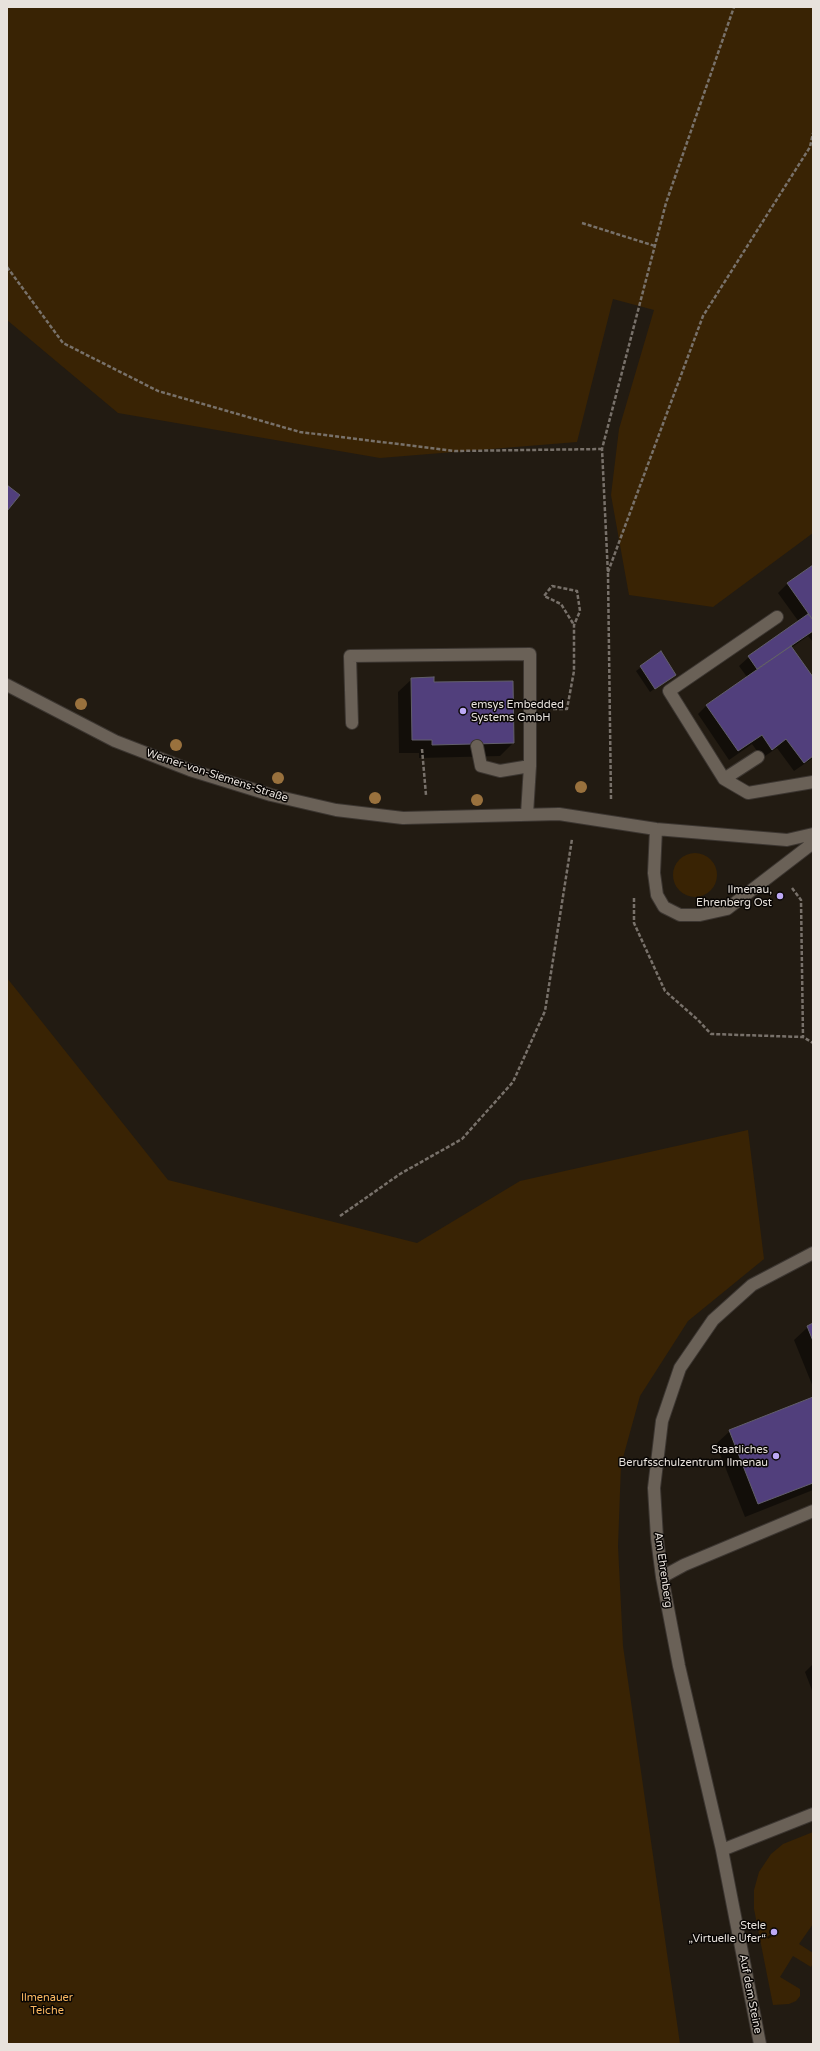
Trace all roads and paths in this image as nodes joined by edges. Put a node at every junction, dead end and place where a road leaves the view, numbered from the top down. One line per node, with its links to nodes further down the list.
1 (734, 7): 4 (path)
2 (813, 133): 7 (path)
3 (582, 223): 4 (path)
4 (655, 246): 6 (path)
5 (7, 267): 6 (path)
6 (602, 449): 7 (path)
7 (608, 574): 22 (path)
8 (777, 618): 17 (street)
9 (574, 625): 9 (path); 11 (path)
10 (7, 685): 21 (street, Werner-von-Siemens-Straße)
11 (530, 709): 12 (street); 16 (street)
12 (352, 723)
13 (477, 746): 16 (street)
14 (422, 749): 21 (path)
15 (758, 757): 17 (street)
16 (530, 766): 19 (street)
17 (724, 779): 18 (street)
18 (813, 782)
19 (527, 814): 20 (street, Werner-von-Siemens-Straße); 21 (street, Werner-von-Siemens-Straße)
20 (576, 816): 22 (street, Werner-von-Siemens-Straße); 30 (path)
21 (428, 818)
22 (611, 821): 23 (street, Werner-von-Siemens-Straße)
23 (656, 829): 24 (street, Werner-von-Siemens-Straße); 27 (street)
24 (813, 834)
25 (813, 843): 26 (street)
26 (779, 870): 27 (street); 28 (path)
27 (654, 873): 28 (path)
28 (803, 1037): 29 (path)
29 (813, 1043)
30 (340, 1216)
31 (813, 1253): 33 (street, Am Ehrenberg)
32 (813, 1511): 33 (street)
33 (662, 1577): 35 (street, Am Ehrenberg)
34 (813, 1814): 35 (street)
35 (722, 1850): 36 (street, Auf dem Steine)
36 (760, 2044)

